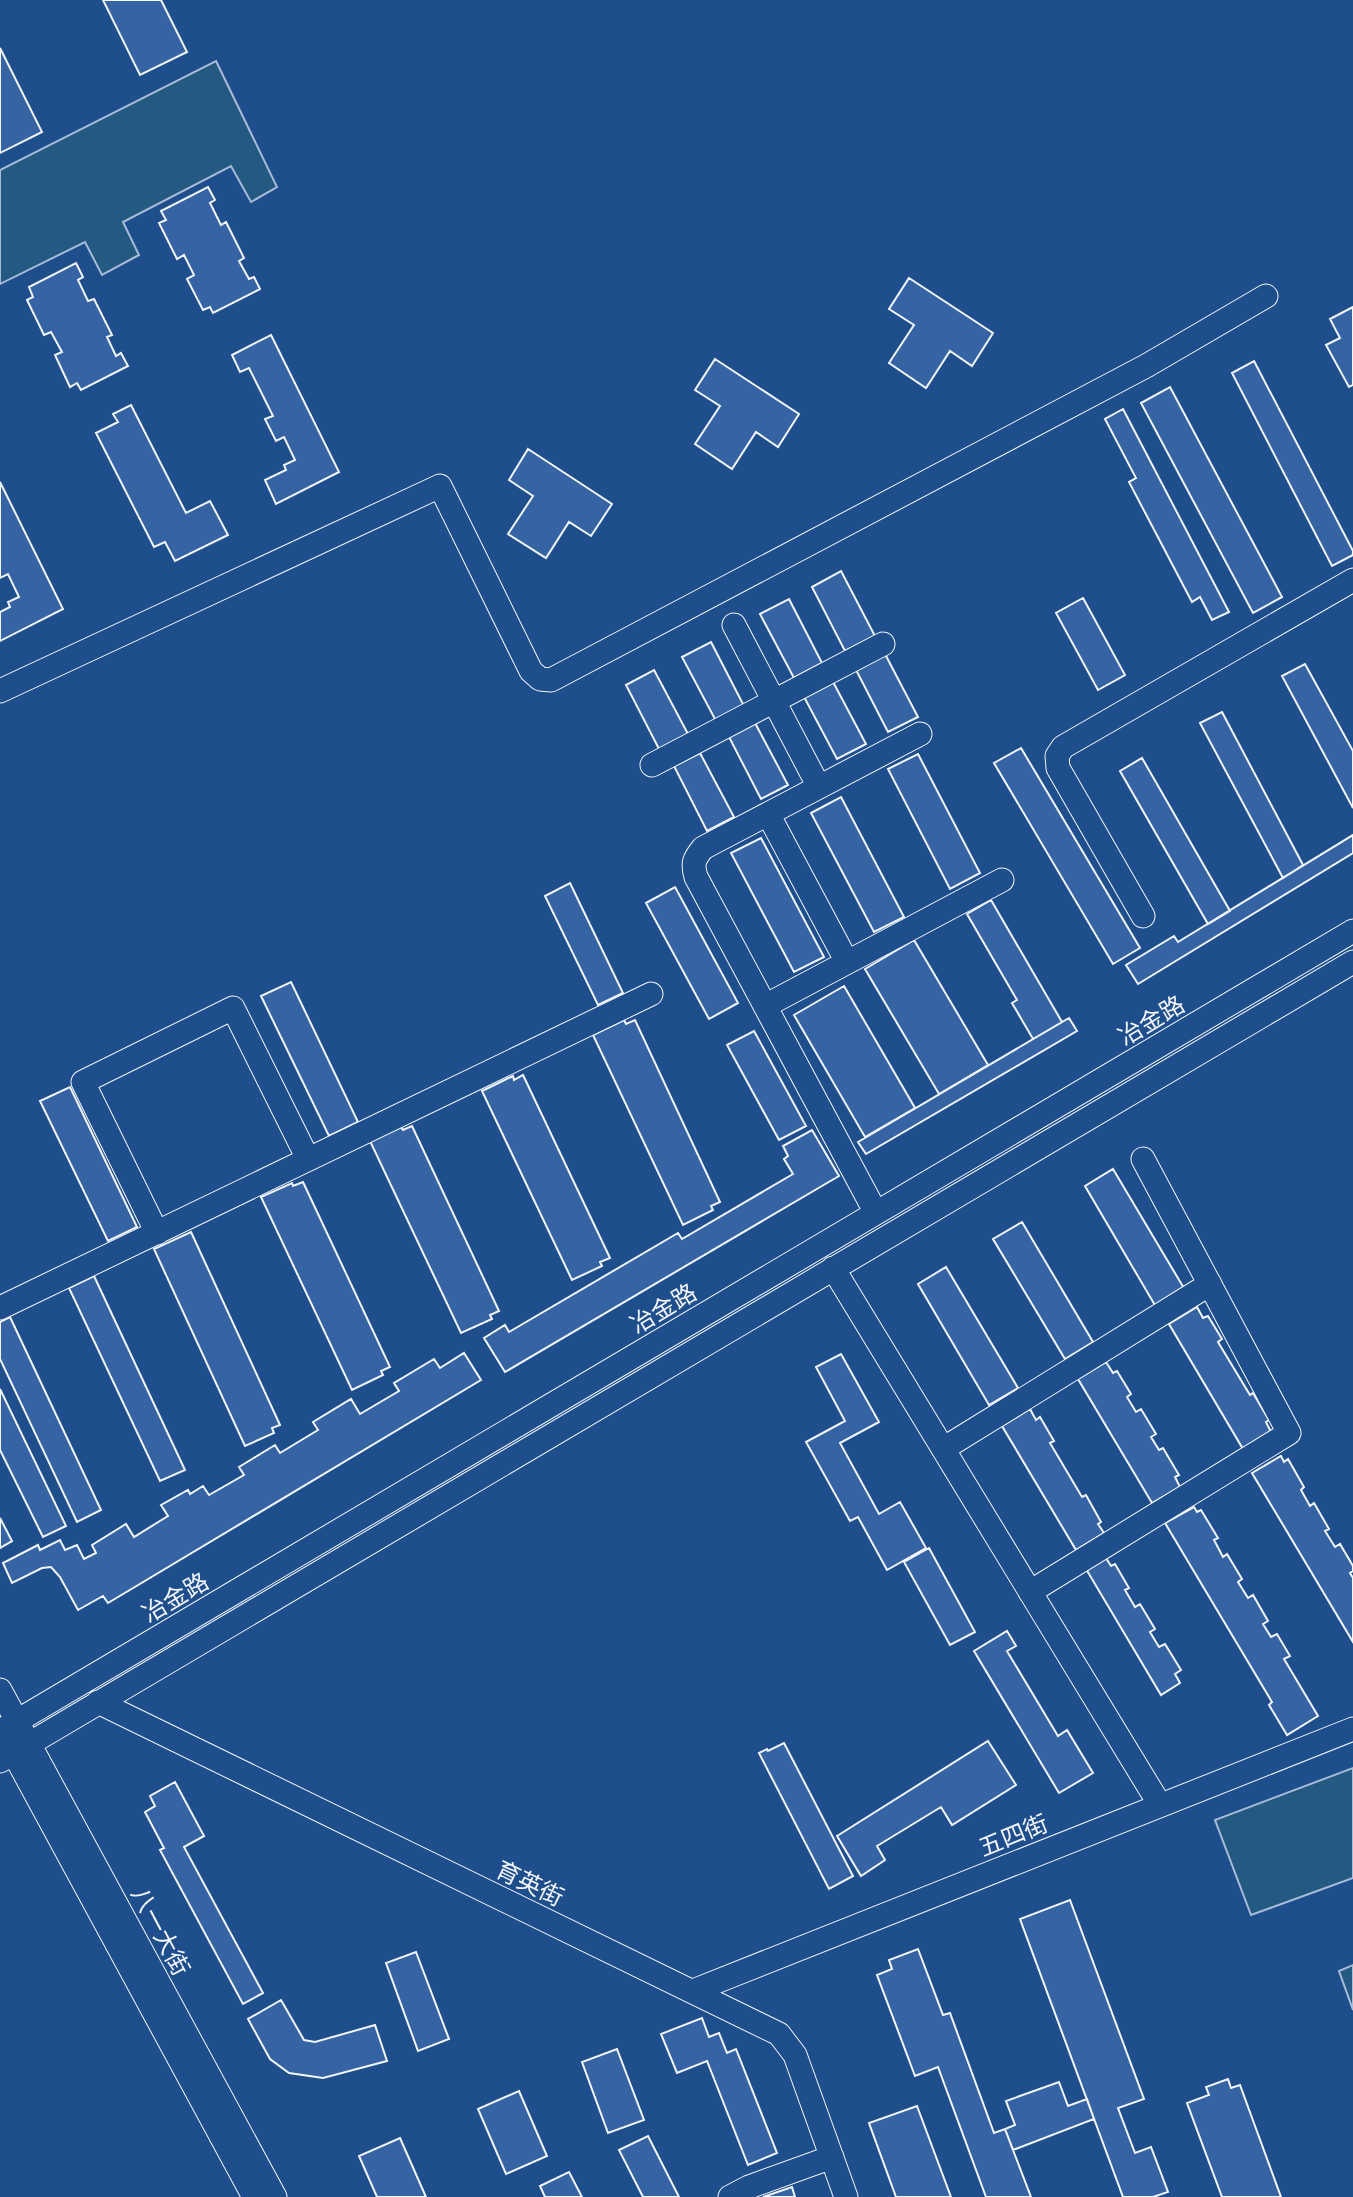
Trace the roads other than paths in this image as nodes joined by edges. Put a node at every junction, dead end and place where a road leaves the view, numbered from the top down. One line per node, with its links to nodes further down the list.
1 (1266, 296): 5 (street)
2 (1353, 580): 12 (street)
3 (734, 625): 6 (street)
4 (883, 644): 6 (street)
5 (0, 691)
6 (774, 701): 8 (street); 9 (street)
7 (920, 734): 9 (street)
8 (652, 765)
9 (819, 787): 10 (street)
10 (768, 814): 14 (street); 17 (street)
11 (1002, 880): 14 (street)
12 (1143, 916)
13 (1353, 931): 20 (street, 冶金路)
14 (847, 962): 17 (street)
15 (1353, 962): 22 (street)
16 (651, 994): 18 (street)
17 (765, 1006): 20 (street)
18 (308, 1159): 21 (street); 21 (street)
19 (1143, 1159): 23 (street)
20 (876, 1213): 29 (street, 冶金路)
21 (157, 1233): 24 (street)
22 (833, 1268): 25 (street); 28 (street)
23 (1210, 1284): 25 (street); 26 (street)
24 (0, 1308)
25 (943, 1449): 26 (street)
26 (1030, 1592): 32 (street)
27 (0, 1689): 29 (street, 八一大街)
28 (98, 1702): 31 (street); 33 (street, 育英街)
29 (4, 1728): 31 (street, 八一大街)
30 (1353, 1729): 32 (street, 五四街)
31 (14, 1753): 35 (street, 八一大街); 36 (street, 八一大街)
32 (1160, 1805): 33 (street, 五四街)
33 (692, 1991): 34 (street, 育英街)
34 (832, 2157): 37 (street); 38 (street, 育英街)
35 (246, 2194)
36 (275, 2197)
37 (730, 2197)
38 (846, 2197)

